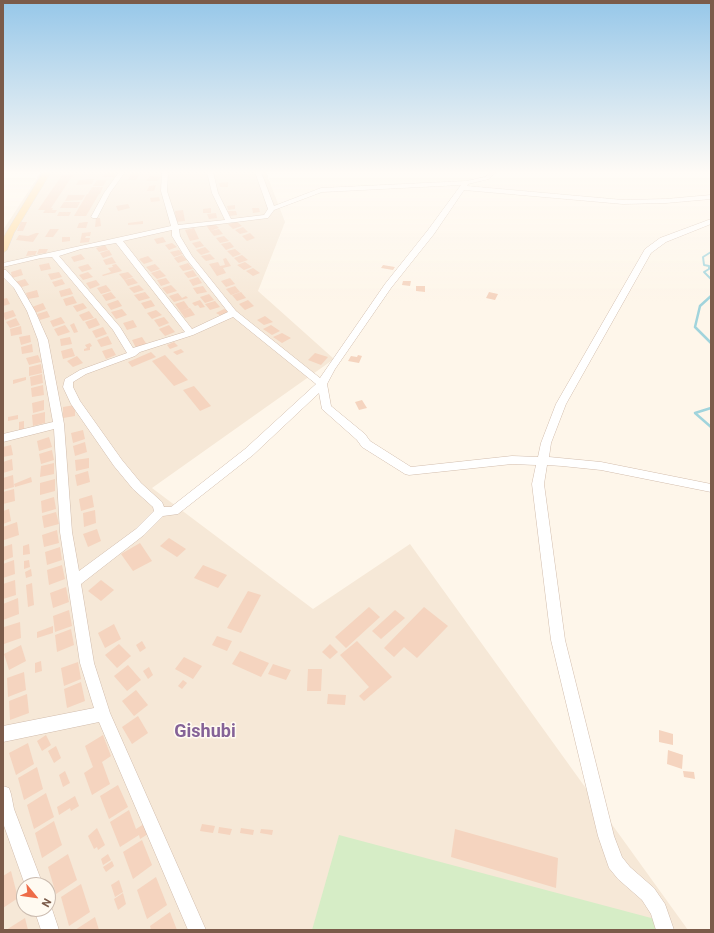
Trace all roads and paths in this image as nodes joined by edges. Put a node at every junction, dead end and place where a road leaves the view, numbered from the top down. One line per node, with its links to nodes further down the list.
1 (21, 216): 10 (main road)
2 (172, 216): 8 (street)
3 (226, 216): 7 (street)
4 (267, 216): 7 (street)
5 (442, 216): 16 (street)
6 (711, 221): 19 (street)
7 (229, 222): 8 (street)
8 (175, 226): 9 (street); 13 (street)
9 (118, 240): 11 (street); 14 (street)
10 (3, 250)
11 (54, 255): 12 (street); 15 (street)
12 (3, 268): 17 (street)
13 (233, 313): 14 (street); 16 (street)
14 (190, 333): 15 (street)
15 (132, 354): 21 (street)
16 (322, 384): 19 (street); 21 (street)
17 (60, 424): 18 (street); 22 (street)
18 (3, 438)
19 (541, 461): 20 (street); 30 (street)
20 (711, 488)
21 (160, 512): 22 (street)
22 (74, 582): 23 (street)
23 (103, 714): 24 (street); 29 (street)
24 (3, 734)
25 (3, 794): 26 (street)
26 (31, 877)
27 (46, 917): 28 (street)
28 (50, 930)
29 (197, 930)
30 (666, 930)

